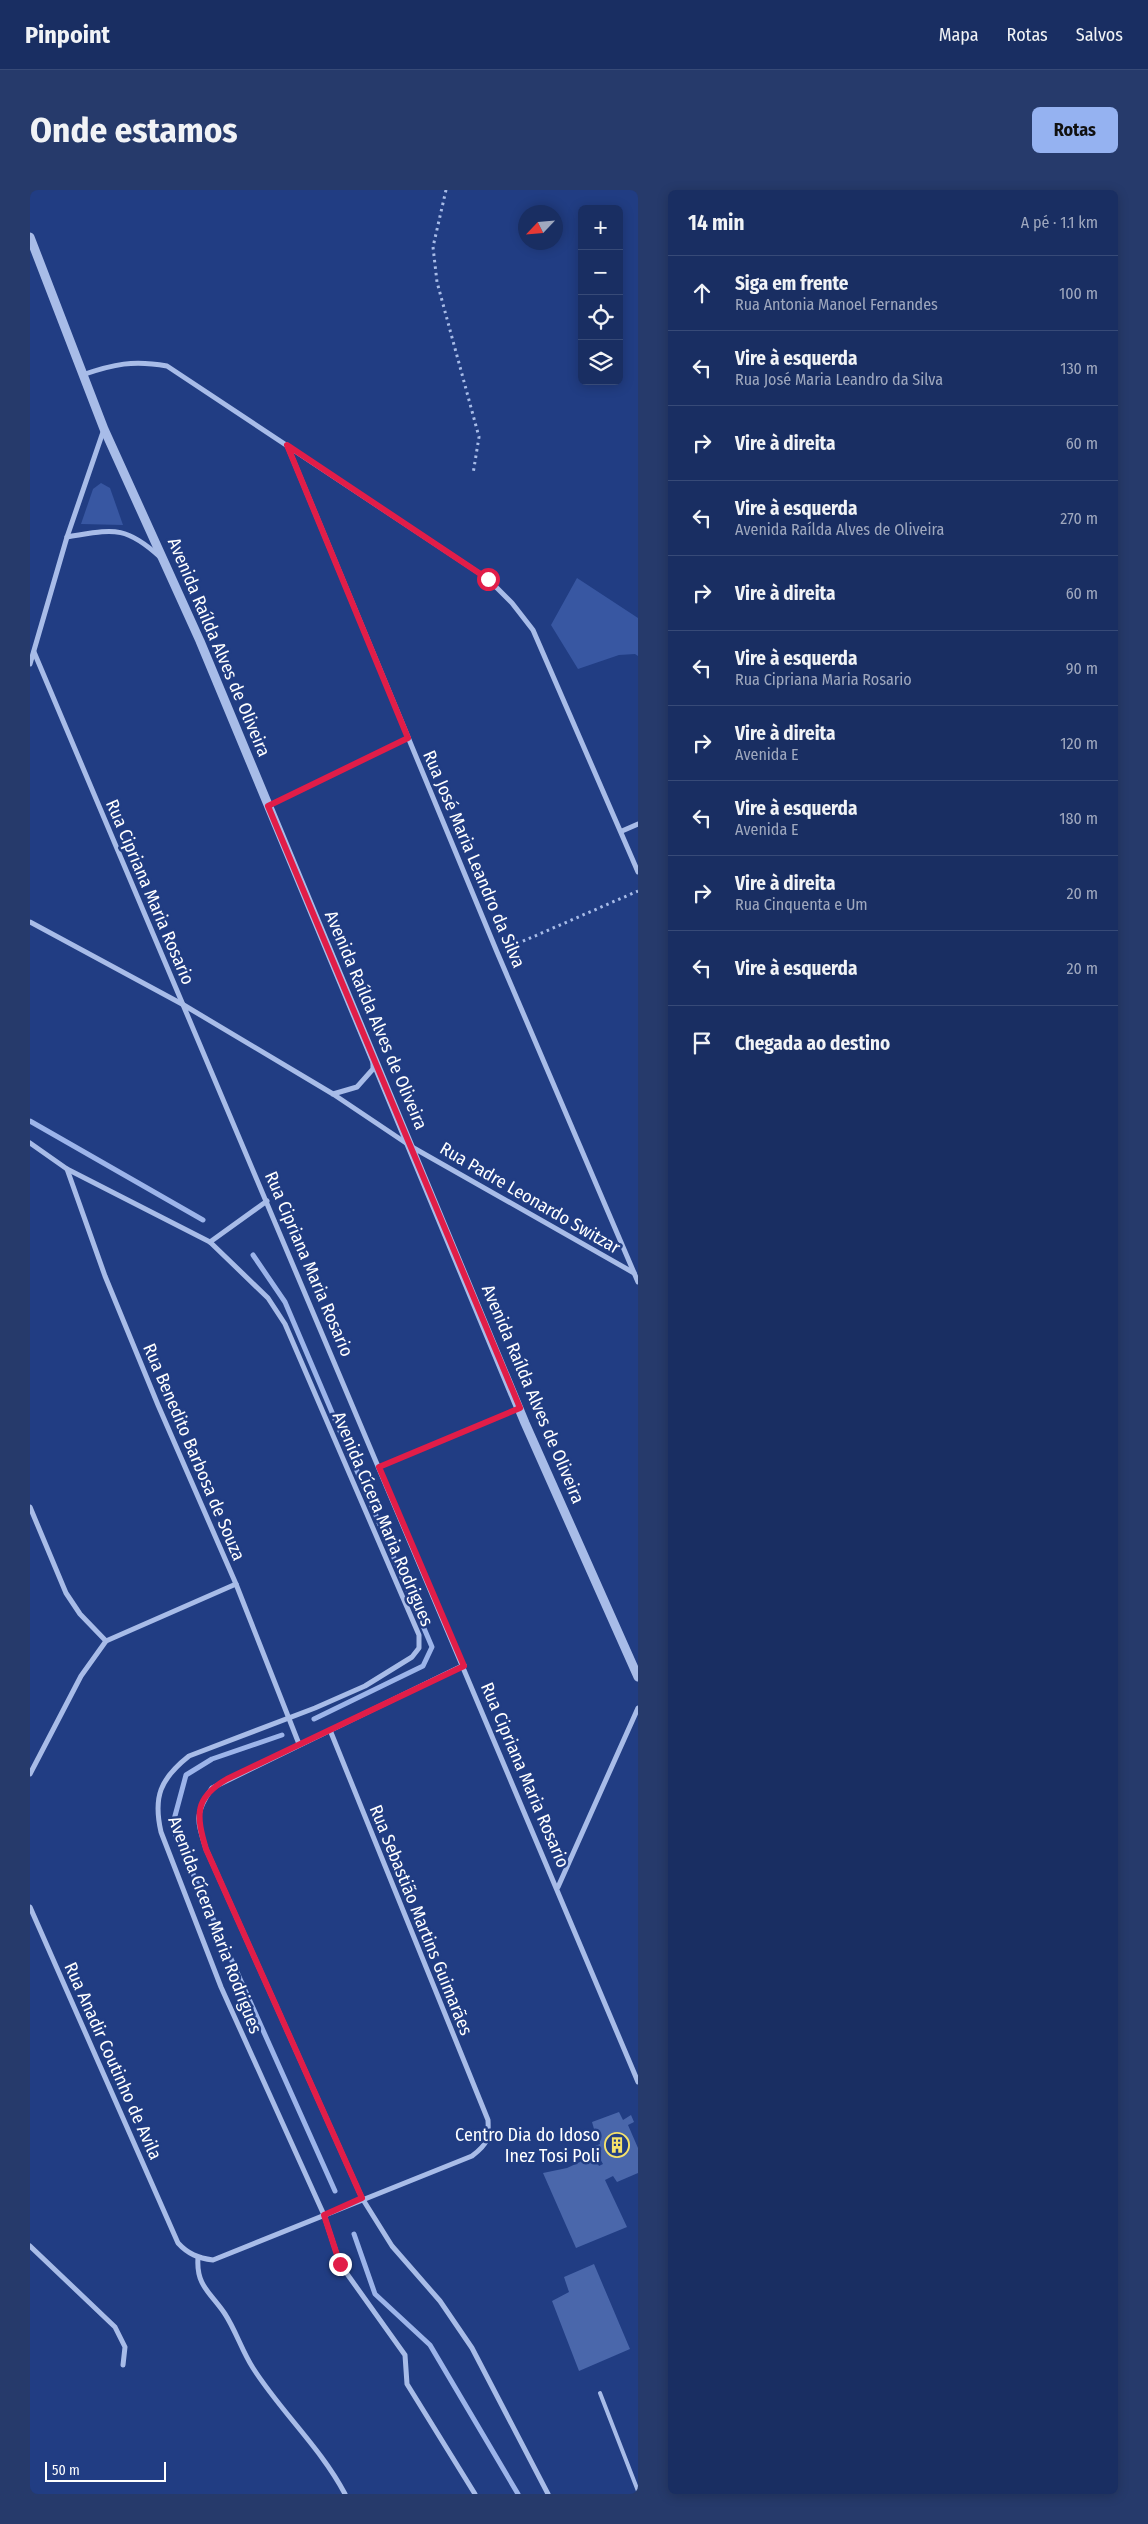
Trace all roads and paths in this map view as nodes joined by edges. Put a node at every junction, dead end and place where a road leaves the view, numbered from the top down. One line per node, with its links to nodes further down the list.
1 (446, 190): 6 (path)
2 (30, 236): 3 (street, Avenida Raílda Alves de Oliveira)
3 (82, 375): 4 (street, Avenida Raílda Alves de Oliveira); 5 (street)
4 (104, 429): 7 (street); 8 (street, Avenida Raílda Alves de Oliveira)
5 (287, 445): 11 (street, Rua José Maria Leandro da Silva); 14 (street)
6 (473, 474)
7 (67, 537): 8 (street); 9 (street)
8 (166, 562): 12 (street, Avenida Raílda Alves de Oliveira)
9 (34, 652): 10 (street); 19 (street, Rua Cipriana Maria Rosario)
10 (30, 664)
11 (408, 738): 12 (path); 18 (street, Rua José Maria Leandro da Silva)
12 (268, 806): 20 (street, Avenida Raílda Alves de Oliveira)
13 (638, 824): 14 (street)
14 (622, 831): 15 (street)
15 (638, 872)
16 (638, 892): 18 (path)
17 (30, 922): 19 (street, Rua Padre Leonardo Switzar)
18 (497, 952): 27 (street, Rua José Maria Leandro da Silva)
19 (182, 1004): 21 (street, Rua Padre Leonardo Switzar); 25 (street, Rua Cipriana Maria Rosario)
20 (372, 1057): 21 (street); 23 (street, Avenida Raílda Alves de Oliveira)
21 (333, 1094): 23 (street, Rua Padre Leonardo Switzar)
22 (30, 1143): 24 (street, Avenida Cícera Maria Rodrigues)
23 (412, 1147): 27 (street, Rua Padre Leonardo Switzar); 29 (street, Avenida Raílda Alves de Oliveira)
24 (67, 1168): 26 (street, Avenida Cícera Maria Rodrigues); 32 (street, Rua Benedito Barbosa de Souza)
25 (267, 1201): 26 (street); 30 (street, Rua Cipriana Maria Rosario)
26 (210, 1242): 37 (street, Avenida Cícera Maria Rodrigues)
27 (636, 1274): 28 (street, Rua José Maria Leandro da Silva)
28 (638, 1282)
29 (520, 1408): 30 (path); 35 (street, Avenida Raílda Alves de Oliveira)
30 (379, 1467): 34 (street, Rua Cipriana Maria Rosario)
31 (30, 1507): 33 (street)
32 (236, 1584): 33 (street); 37 (street, Rua Benedito Barbosa de Souza)
33 (106, 1641): 40 (street)
34 (464, 1666): 38 (street); 41 (street, Rua Cipriana Maria Rosario)
35 (638, 1677)
36 (638, 1708): 41 (street)
37 (287, 1717): 39 (street, Rua Benedito Barbosa de Souza); 45 (street, Avenida Cícera Maria Rodrigues)
38 (330, 1730): 39 (street); 44 (street, Rua Sebastião Martins Guimarães)
39 (299, 1744): 44 (street)
40 (30, 1774)
41 (558, 1887): 43 (street, Rua Cipriana Maria Rosario)
42 (30, 1907): 47 (street, Rua Anadir Coutinho de Avila)
43 (638, 2082)
44 (362, 2198): 45 (street); 53 (street)
45 (324, 2215): 47 (street); 52 (street, Avenida Cícera Maria Rodrigues)
46 (30, 2246): 48 (street)
47 (198, 2258): 51 (street)
48 (123, 2365)
49 (600, 2393): 50 (lane)
50 (638, 2491)
51 (345, 2494)
52 (475, 2494)
53 (548, 2494)

